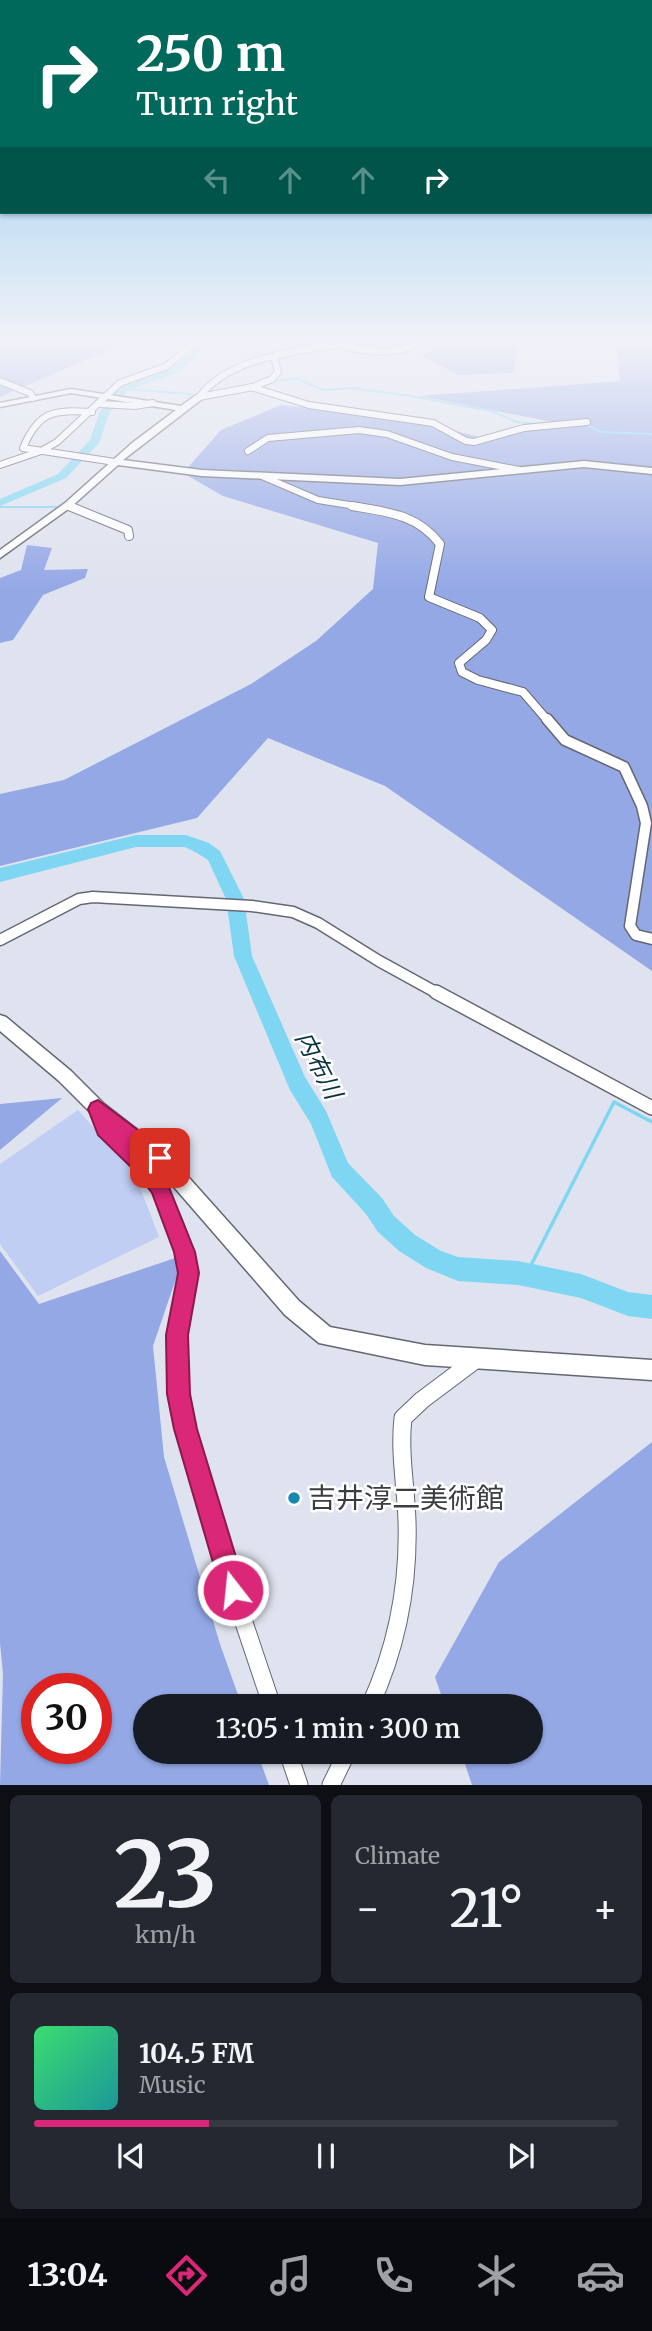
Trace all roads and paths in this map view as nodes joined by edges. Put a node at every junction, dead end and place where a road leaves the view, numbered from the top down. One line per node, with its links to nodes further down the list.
1 (37, 422): 6 (street)
2 (81, 422): 6 (street)
3 (167, 422): 8 (street)
4 (428, 422): 5 (street)
5 (586, 422)
6 (41, 451): 8 (street); 9 (street)
7 (248, 451): 10 (street)
8 (115, 462): 12 (street); 13 (street)
9 (0, 465)
10 (519, 470): 11 (street); 12 (street)
11 (652, 471)
12 (262, 476): 16 (street)
13 (68, 505): 14 (street); 15 (street)
14 (129, 536)
15 (0, 555)
16 (652, 939)
17 (0, 940): 19 (street)
18 (0, 1022): 20 (street)
19 (652, 1108)
20 (98, 1109): 21 (street); 23 (street)
21 (478, 1358): 22 (street); 24 (street)
22 (652, 1370)
23 (268, 1694)
24 (376, 1694)
25 (292, 1764): 27 (street)
26 (341, 1764): 28 (street)
27 (299, 1785)
28 (331, 1785)

